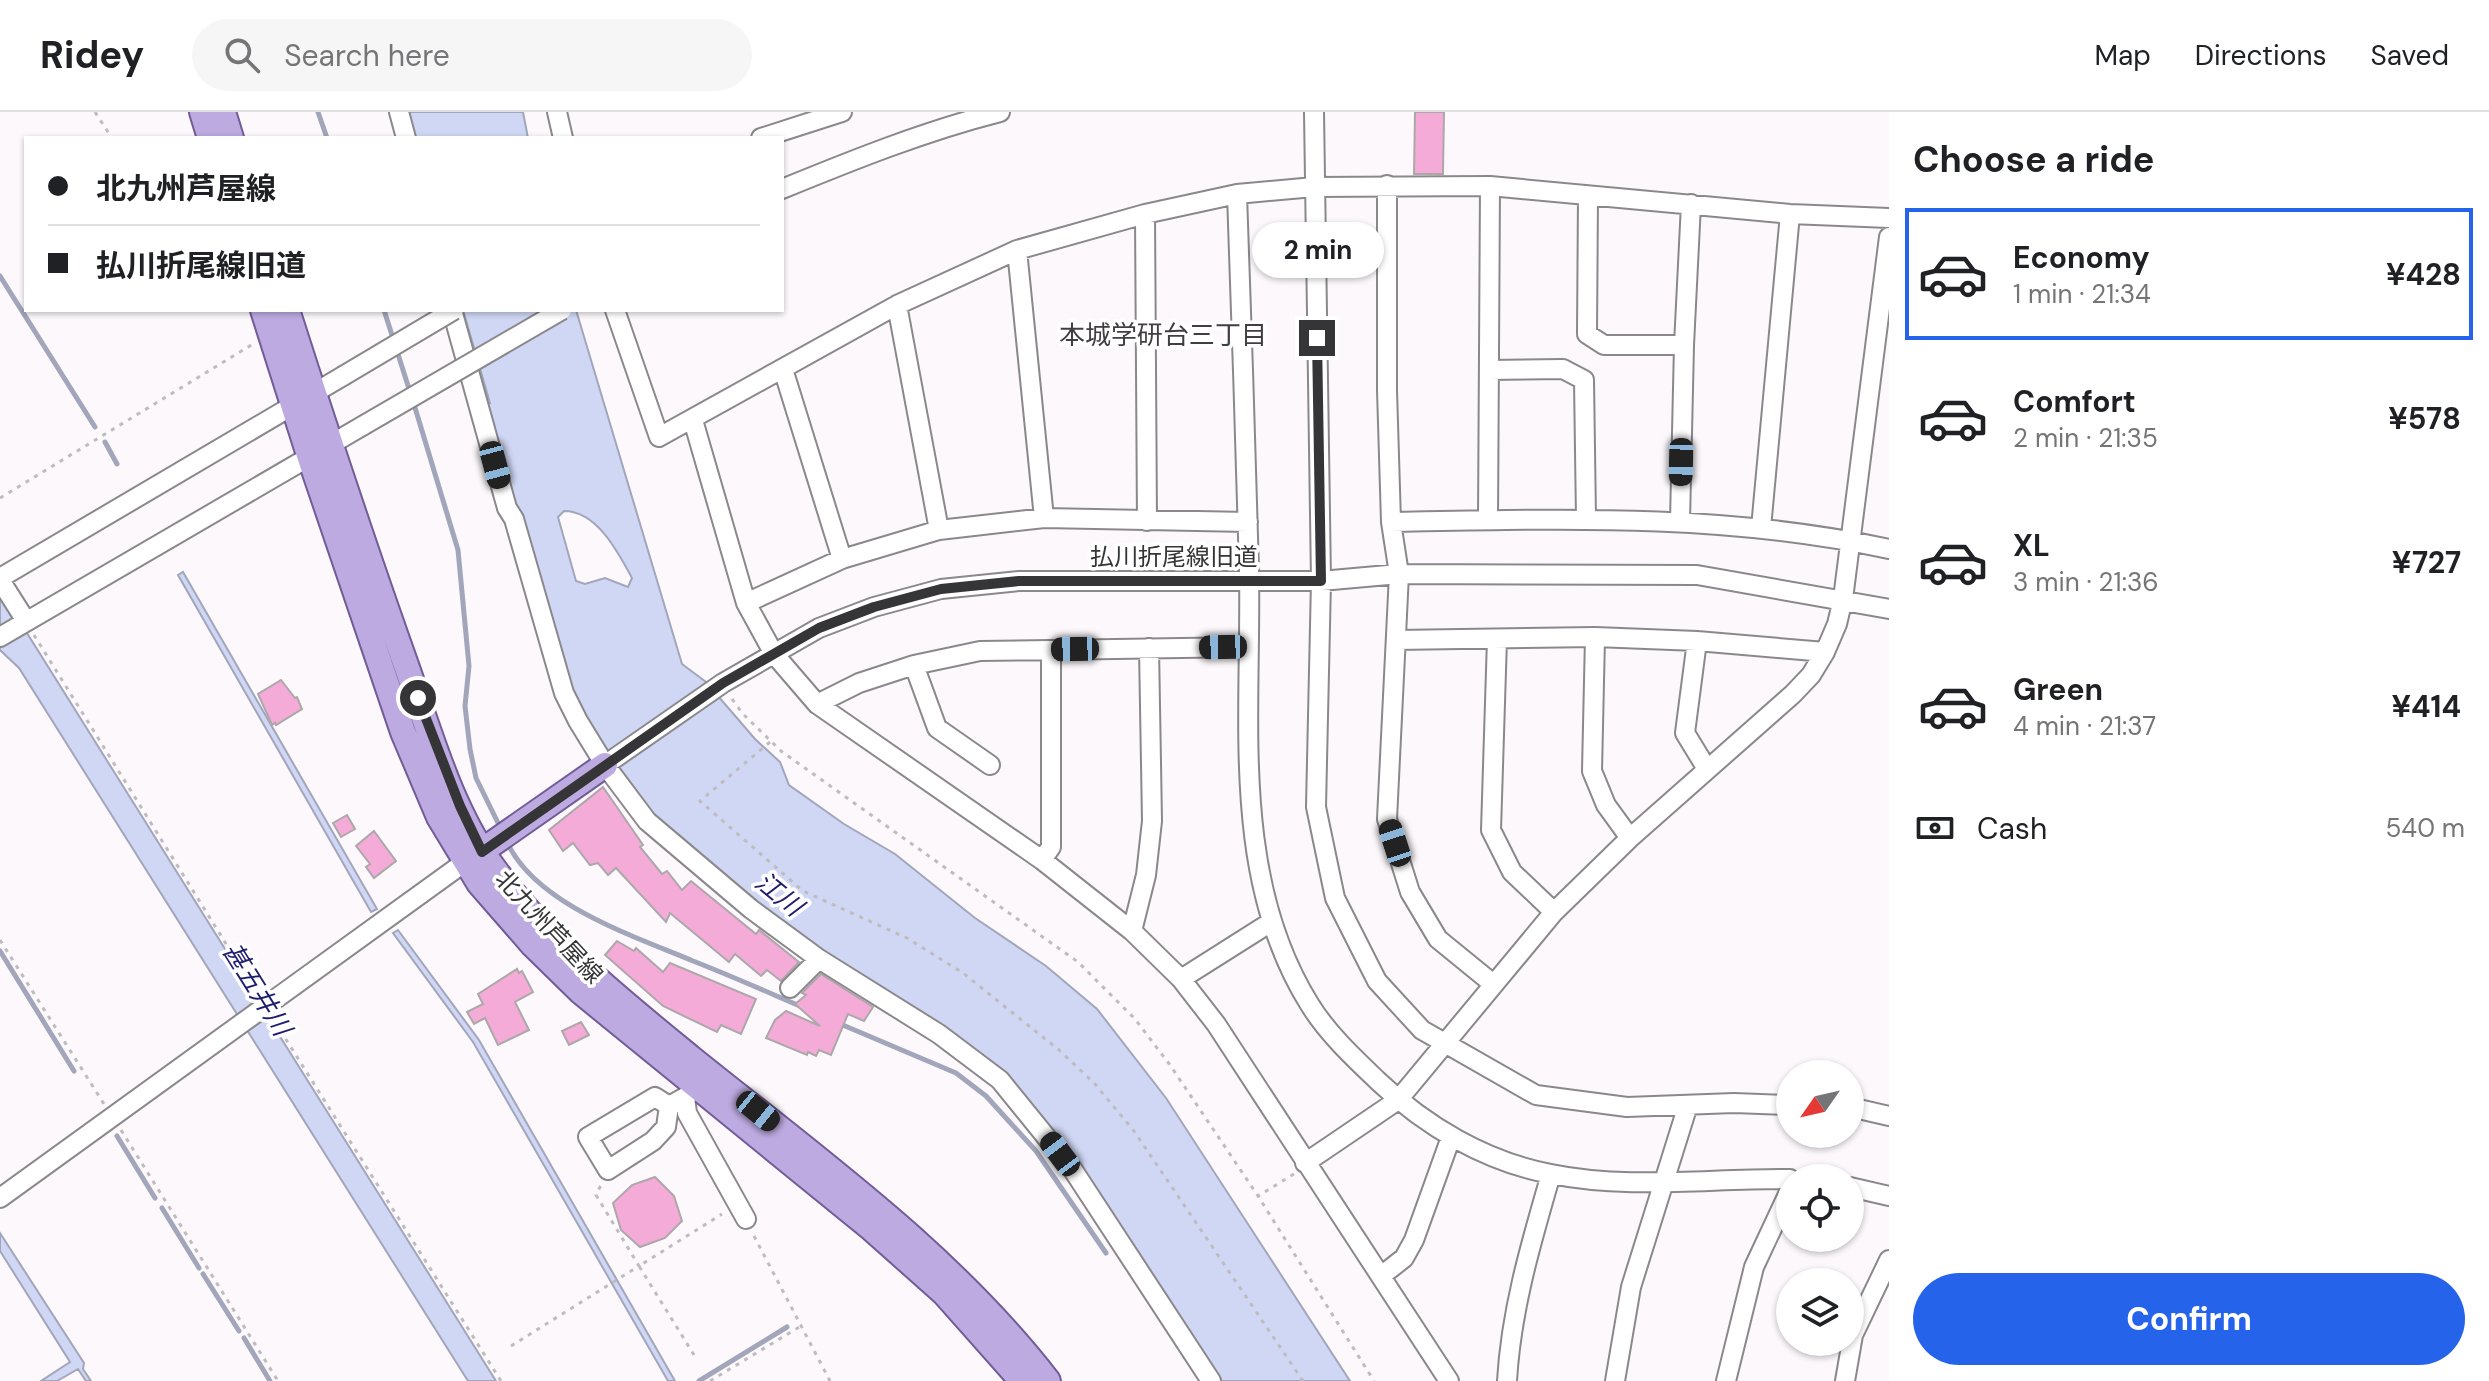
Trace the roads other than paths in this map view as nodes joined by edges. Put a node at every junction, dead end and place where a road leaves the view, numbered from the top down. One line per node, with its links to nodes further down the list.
1 (202, 112): 8 (main road)
2 (223, 112): 9 (main road)
3 (399, 112): 10 (street)
4 (842, 112): 12 (street)
5 (1000, 112): 16 (street)
6 (1314, 112): 15 (street)
7 (559, 113): 11 (street)
8 (209, 136)
9 (230, 136)
10 (405, 136)
11 (563, 136)
12 (767, 136)
13 (1387, 185): 14 (street); 15 (street); 45 (street)
14 (1490, 186): 18 (street); 34 (street)
15 (1314, 187): 17 (street); 54 (street)
16 (784, 188)
17 (1237, 194): 20 (street); 44 (street)
18 (1588, 197): 19 (street); 32 (street)
19 (1691, 204): 21 (street); 32 (street)
20 (1145, 214): 24 (street); 42 (street)
21 (1790, 214): 22 (street); 46 (street)
22 (1889, 218)
23 (1889, 237): 35 (street)
24 (1017, 250): 25 (street); 39 (street)
25 (897, 305): 33 (street); 47 (street)
26 (264, 312): 36 (main road, 北九州芦屋線)
27 (287, 312): 36 (main road, 北九州芦屋線)
28 (450, 312): 36 (street, bridge)
29 (453, 312): 71 (street)
30 (559, 312): 38 (street, bridge)
31 (616, 312): 37 (street)
32 (1684, 345): 43 (street)
33 (783, 369): 37 (street); 50 (street)
34 (1489, 370): 40 (street); 41 (street)
35 (1880, 383): 48 (street)
36 (303, 399): 38 (main road, 北九州芦屋線); 52 (street)
37 (693, 420): 56 (street)
38 (320, 452): 58 (street); 75 (main road, 北九州芦屋線)
39 (1044, 518): 42 (street); 47 (street)
40 (1586, 519): 41 (street); 43 (street)
41 (1488, 520): 45 (street)
42 (1147, 521): 44 (street)
43 (1680, 521): 46 (street)
44 (1248, 522): 53 (street)
45 (1391, 522): 51 (street)
46 (1761, 528): 48 (street)
47 (939, 530): 50 (street)
48 (1852, 541): 49 (street); 55 (street)
49 (1889, 549)
50 (842, 559): 56 (street)
51 (1399, 574): 54 (street, 払川折尾線旧道); 55 (street, 払川折尾線旧道); 62 (street)
52 (0, 579): 58 (street)
53 (1249, 580): 54 (street, 払川折尾線旧道); 64 (street); 68 (street, 払川折尾線旧道)
54 (1321, 581): 84 (street)
55 (1843, 599): 57 (street, 払川折尾線旧道); 67 (street)
56 (746, 603): 68 (street)
57 (1889, 609)
58 (26, 621): 59 (street)
59 (0, 637)
60 (1595, 637): 61 (street); 63 (street); 74 (street)
61 (1497, 639): 62 (street); 77 (street)
62 (1396, 640): 82 (street)
63 (1697, 641): 67 (street); 73 (street)
64 (1248, 647): 65 (street); 78 (street)
65 (1149, 648): 66 (street); 79 (street)
66 (1051, 650): 69 (street); 76 (street)
67 (1825, 652): 73 (street)
68 (774, 654): 70 (street); 71 (street, 払川折尾線旧道)
69 (914, 665): 70 (street); 72 (street)
70 (817, 704): 76 (street)
71 (608, 763): 75 (main road); 80 (street)
72 (990, 765)
73 (1707, 769): 74 (street)
74 (1630, 838): 77 (street)
75 (474, 857): 85 (main road, 北九州芦屋線); 98 (street)
76 (1042, 860): 79 (street)
77 (1554, 912): 82 (street)
78 (1271, 922): 81 (street); 86 (street)
79 (1132, 931): 81 (street)
80 (819, 959): 83 (street); 105 (street)
81 (1181, 979): 92 (street)
82 (1492, 983): 84 (street)
83 (790, 988)
84 (1444, 1042): 86 (street); 87 (street)
85 (691, 1091): 85 (street); 99 (street); 103 (main road, 北九州芦屋線); 104 (main road, 北九州芦屋線)
86 (1398, 1100): 91 (street); 92 (street)
87 (1688, 1105): 88 (street); 95 (street)
88 (1776, 1105)
89 (1864, 1110): 90 (street)
90 (1889, 1116)
91 (1451, 1137): 93 (street); 102 (street)
92 (1306, 1165): 102 (street)
93 (1551, 1174): 95 (street); 107 (street)
94 (1776, 1179): 95 (street)
95 (1665, 1182): 108 (street)
96 (1864, 1190): 97 (street)
97 (1889, 1196)
98 (0, 1198)
99 (746, 1219)
100 (1776, 1220): 109 (street)
101 (1889, 1260): 110 (street)
102 (1381, 1276): 106 (street)
103 (1022, 1381)
104 (1048, 1381)
105 (1211, 1381)
106 (1449, 1381)
107 (1507, 1381)
108 (1615, 1381)
109 (1726, 1381)
110 (1845, 1381)

